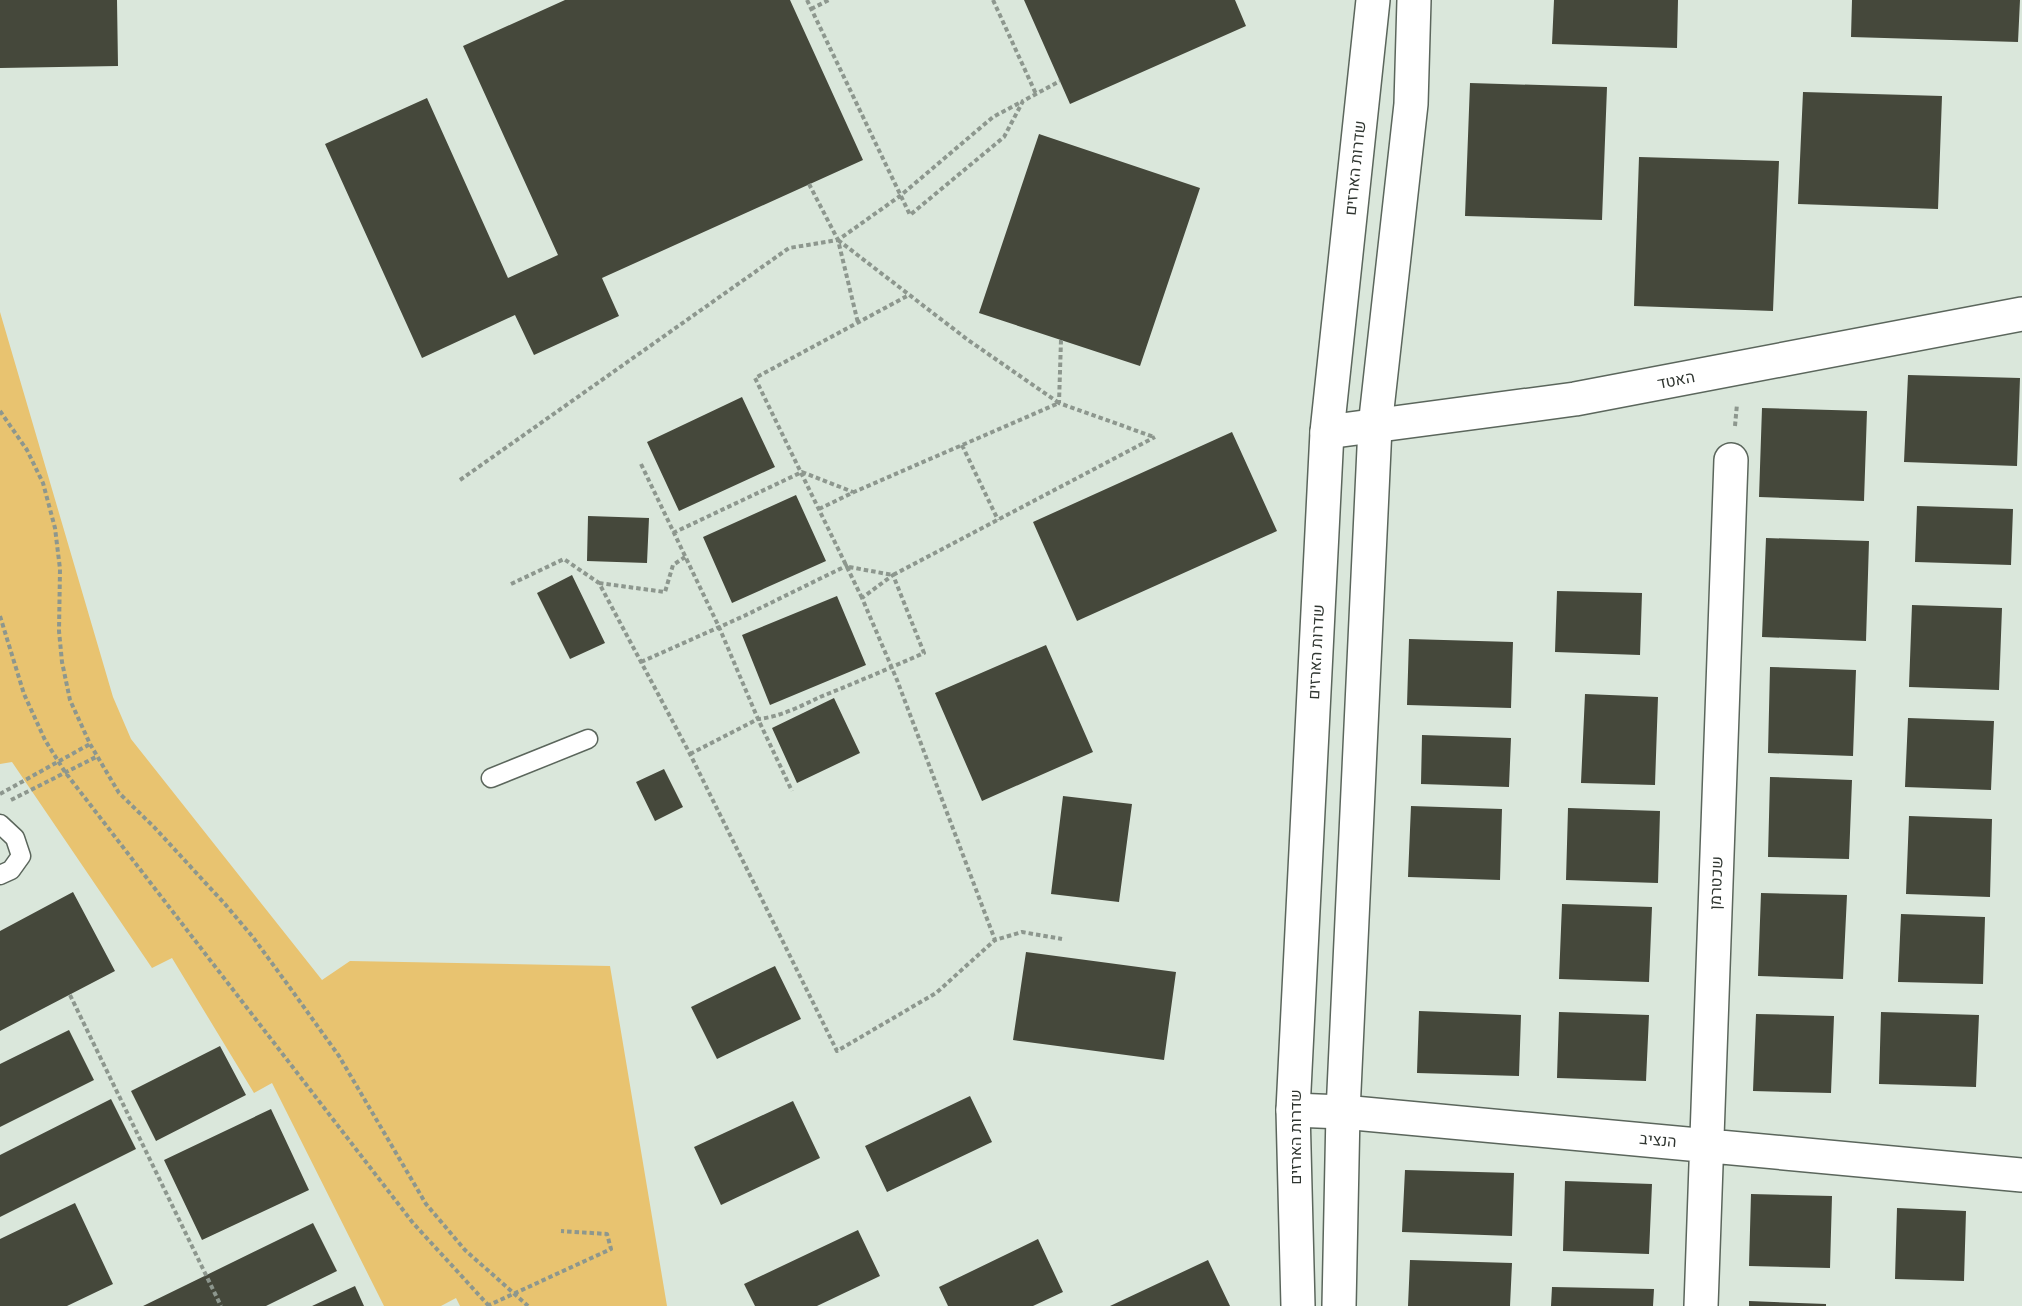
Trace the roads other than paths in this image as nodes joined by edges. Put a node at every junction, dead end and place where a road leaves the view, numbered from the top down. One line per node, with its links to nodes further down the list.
1 (1373, 0): 5 (street, שדרות הארזים)
2 (1414, 0): 4 (street)
3 (2022, 314): 4 (street, האטד)
4 (1375, 426): 5 (street, האטד); 12 (street)
5 (1327, 432): 11 (street, שדרות הארזים)
6 (1731, 460): 13 (street, שכטרמן)
7 (588, 739): 8 (lane)
8 (491, 778)
9 (0, 824): 10 (lane)
10 (0, 875)
11 (1293, 1110): 12 (street, הנציב); 15 (street, שדרות הארזים)
12 (1343, 1112): 13 (street, הנציב); 16 (street)
13 (1707, 1145): 14 (street, הנציב); 17 (street, שכטרמן)
14 (2022, 1174)
15 (1298, 1306)
16 (1339, 1306)
17 (1701, 1306)

